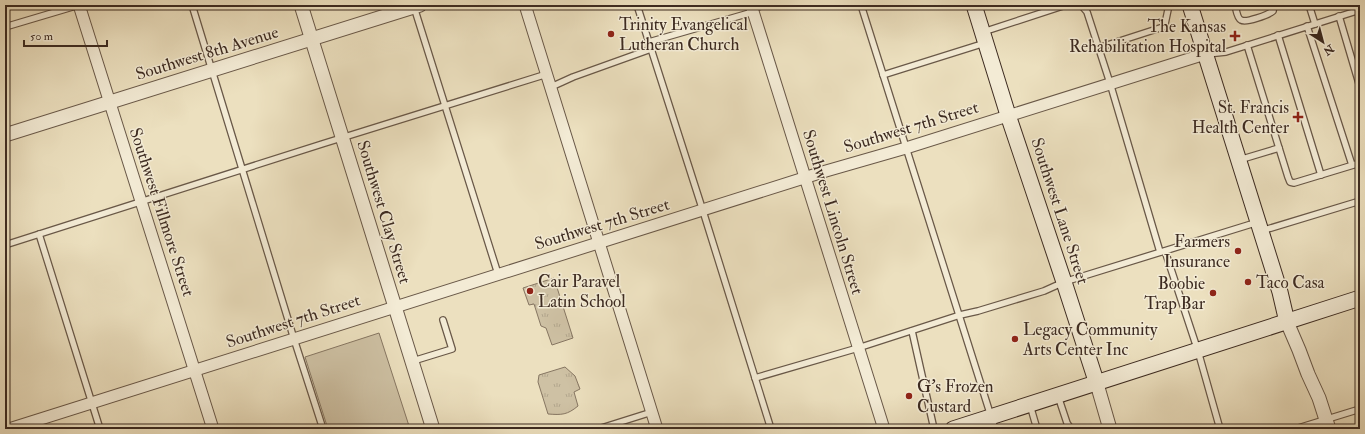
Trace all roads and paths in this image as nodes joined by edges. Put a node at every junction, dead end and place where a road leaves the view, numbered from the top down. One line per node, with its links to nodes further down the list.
1 (78, 5): 21 (lane); 37 (street, Southwest Fillmore Street)
2 (192, 5): 31 (lane)
3 (301, 5): 25 (street, Southwest Clay Street)
4 (525, 5): 32 (street)
5 (637, 5): 26 (lane)
6 (764, 5): 17 (lane)
7 (861, 5): 33 (lane)
8 (974, 5): 24 (main road, Southwest Lane Street)
9 (1066, 5): 24 (lane)
10 (1080, 5): 28 (lane)
11 (1170, 5): 28 (lane)
12 (1190, 5): 30 (main road)
13 (1235, 5): 14 (lane)
14 (1274, 5)
15 (1309, 5): 20 (lane)
16 (416, 6): 25 (street, Southwest 8th Avenue); 38 (lane)
17 (752, 9): 26 (lane); 49 (street, Southwest Lincoln Street)
18 (1360, 10): 19 (lane)
19 (1339, 16): 20 (lane); 36 (lane)
20 (1315, 24): 22 (lane)
21 (5, 26)
22 (1307, 26): 23 (lane); 46 (lane)
23 (1278, 35): 27 (lane); 48 (lane)
24 (984, 38): 33 (lane); 39 (main road, Southwest Lane Street)
25 (312, 39): 31 (street, Southwest 8th Avenue); 41 (street, Southwest Clay Street)
26 (649, 42): 29 (lane)
27 (1247, 45): 30 (lane); 43 (lane)
28 (1098, 48): 34 (lane)
29 (651, 49): 35 (lane); 52 (lane)
30 (1205, 54): 34 (street, Southwest 7th Street); 44 (main road)
31 (212, 70): 37 (street, Southwest 8th Avenue); 47 (lane)
32 (547, 74): 35 (street); 38 (lane)
33 (883, 75): 42 (lane)
34 (1110, 83): 39 (street, Southwest 7th Street); 57 (lane)
35 (551, 87): 55 (street)
36 (1360, 88)
37 (109, 103): 40 (street, Southwest 8th Avenue); 51 (street, Southwest Fillmore Street)
38 (446, 106): 41 (lane); 58 (lane)
39 (1008, 115): 42 (street, Southwest 7th Street); 59 (main road, Southwest Lane Street)
40 (6, 133)
41 (343, 138): 47 (lane); 61 (street, Southwest Clay Street)
42 (906, 148): 49 (street, Southwest 7th Street); 62 (lane)
43 (1279, 148): 44 (lane); 48 (lane)
44 (1239, 160): 53 (main road)
45 (1360, 163): 46 (lane)
46 (1352, 166): 48 (lane)
47 (242, 170): 51 (lane); 66 (lane)
48 (1321, 175)
49 (804, 178): 52 (street, Southwest 7th Street); 67 (street, Southwest Lincoln Street)
50 (1360, 201): 53 (lane)
51 (141, 202): 54 (lane); 70 (street, Southwest Fillmore Street)
52 (703, 211): 55 (street, Southwest 7th Street); 71 (lane)
53 (1260, 227): 57 (lane); 64 (main road)
54 (39, 234): 56 (lane); 74 (lane)
55 (599, 244): 58 (street, Southwest 7th Street); 77 (street)
56 (5, 245)
57 (1162, 252): 59 (lane); 68 (lane)
58 (498, 274): 61 (street, Southwest 7th Street)
59 (1064, 282): 62 (lane); 72 (main road, Southwest Lane Street)
60 (1360, 298): 64 (main road)
61 (395, 307): 66 (street, Southwest 7th Street); 69 (street, Southwest Clay Street)
62 (960, 316): 65 (lane); 78 (lane)
63 (443, 320): 69 (lane)
64 (1287, 322): 68 (main road); 79 (street)
65 (912, 331): 67 (lane); 89 (lane)
66 (294, 339): 70 (street, Southwest 7th Street); 83 (lane)
67 (858, 348): 71 (lane); 88 (street, Southwest Lincoln Street)
68 (1198, 351): 72 (main road); 94 (lane)
69 (412, 361): 84 (street, Southwest Clay Street)
70 (194, 371): 74 (street, Southwest 7th Street); 82 (street, Southwest Fillmore Street)
71 (755, 378): 87 (lane)
72 (1097, 384): 73 (main road); 93 (street, Southwest Lane Street)
73 (1058, 396): 75 (main road); 92 (lane)
74 (92, 403): 80 (street, Southwest 7th Street); 81 (lane)
75 (1030, 405): 78 (main road); 91 (lane)
76 (1360, 409): 79 (lane)
77 (652, 412): 85 (lane); 86 (street)
78 (993, 423): 90 (main road)
79 (1327, 424): 95 (lane)
80 (9, 429)
81 (100, 429)
82 (213, 429)
83 (323, 429)
84 (433, 429)
85 (598, 429)
86 (657, 429)
87 (771, 429)
88 (884, 429)
89 (934, 429)
90 (953, 429)
91 (1037, 429)
92 (1071, 429)
93 (1110, 429)
94 (1220, 429)
95 (1295, 429)

